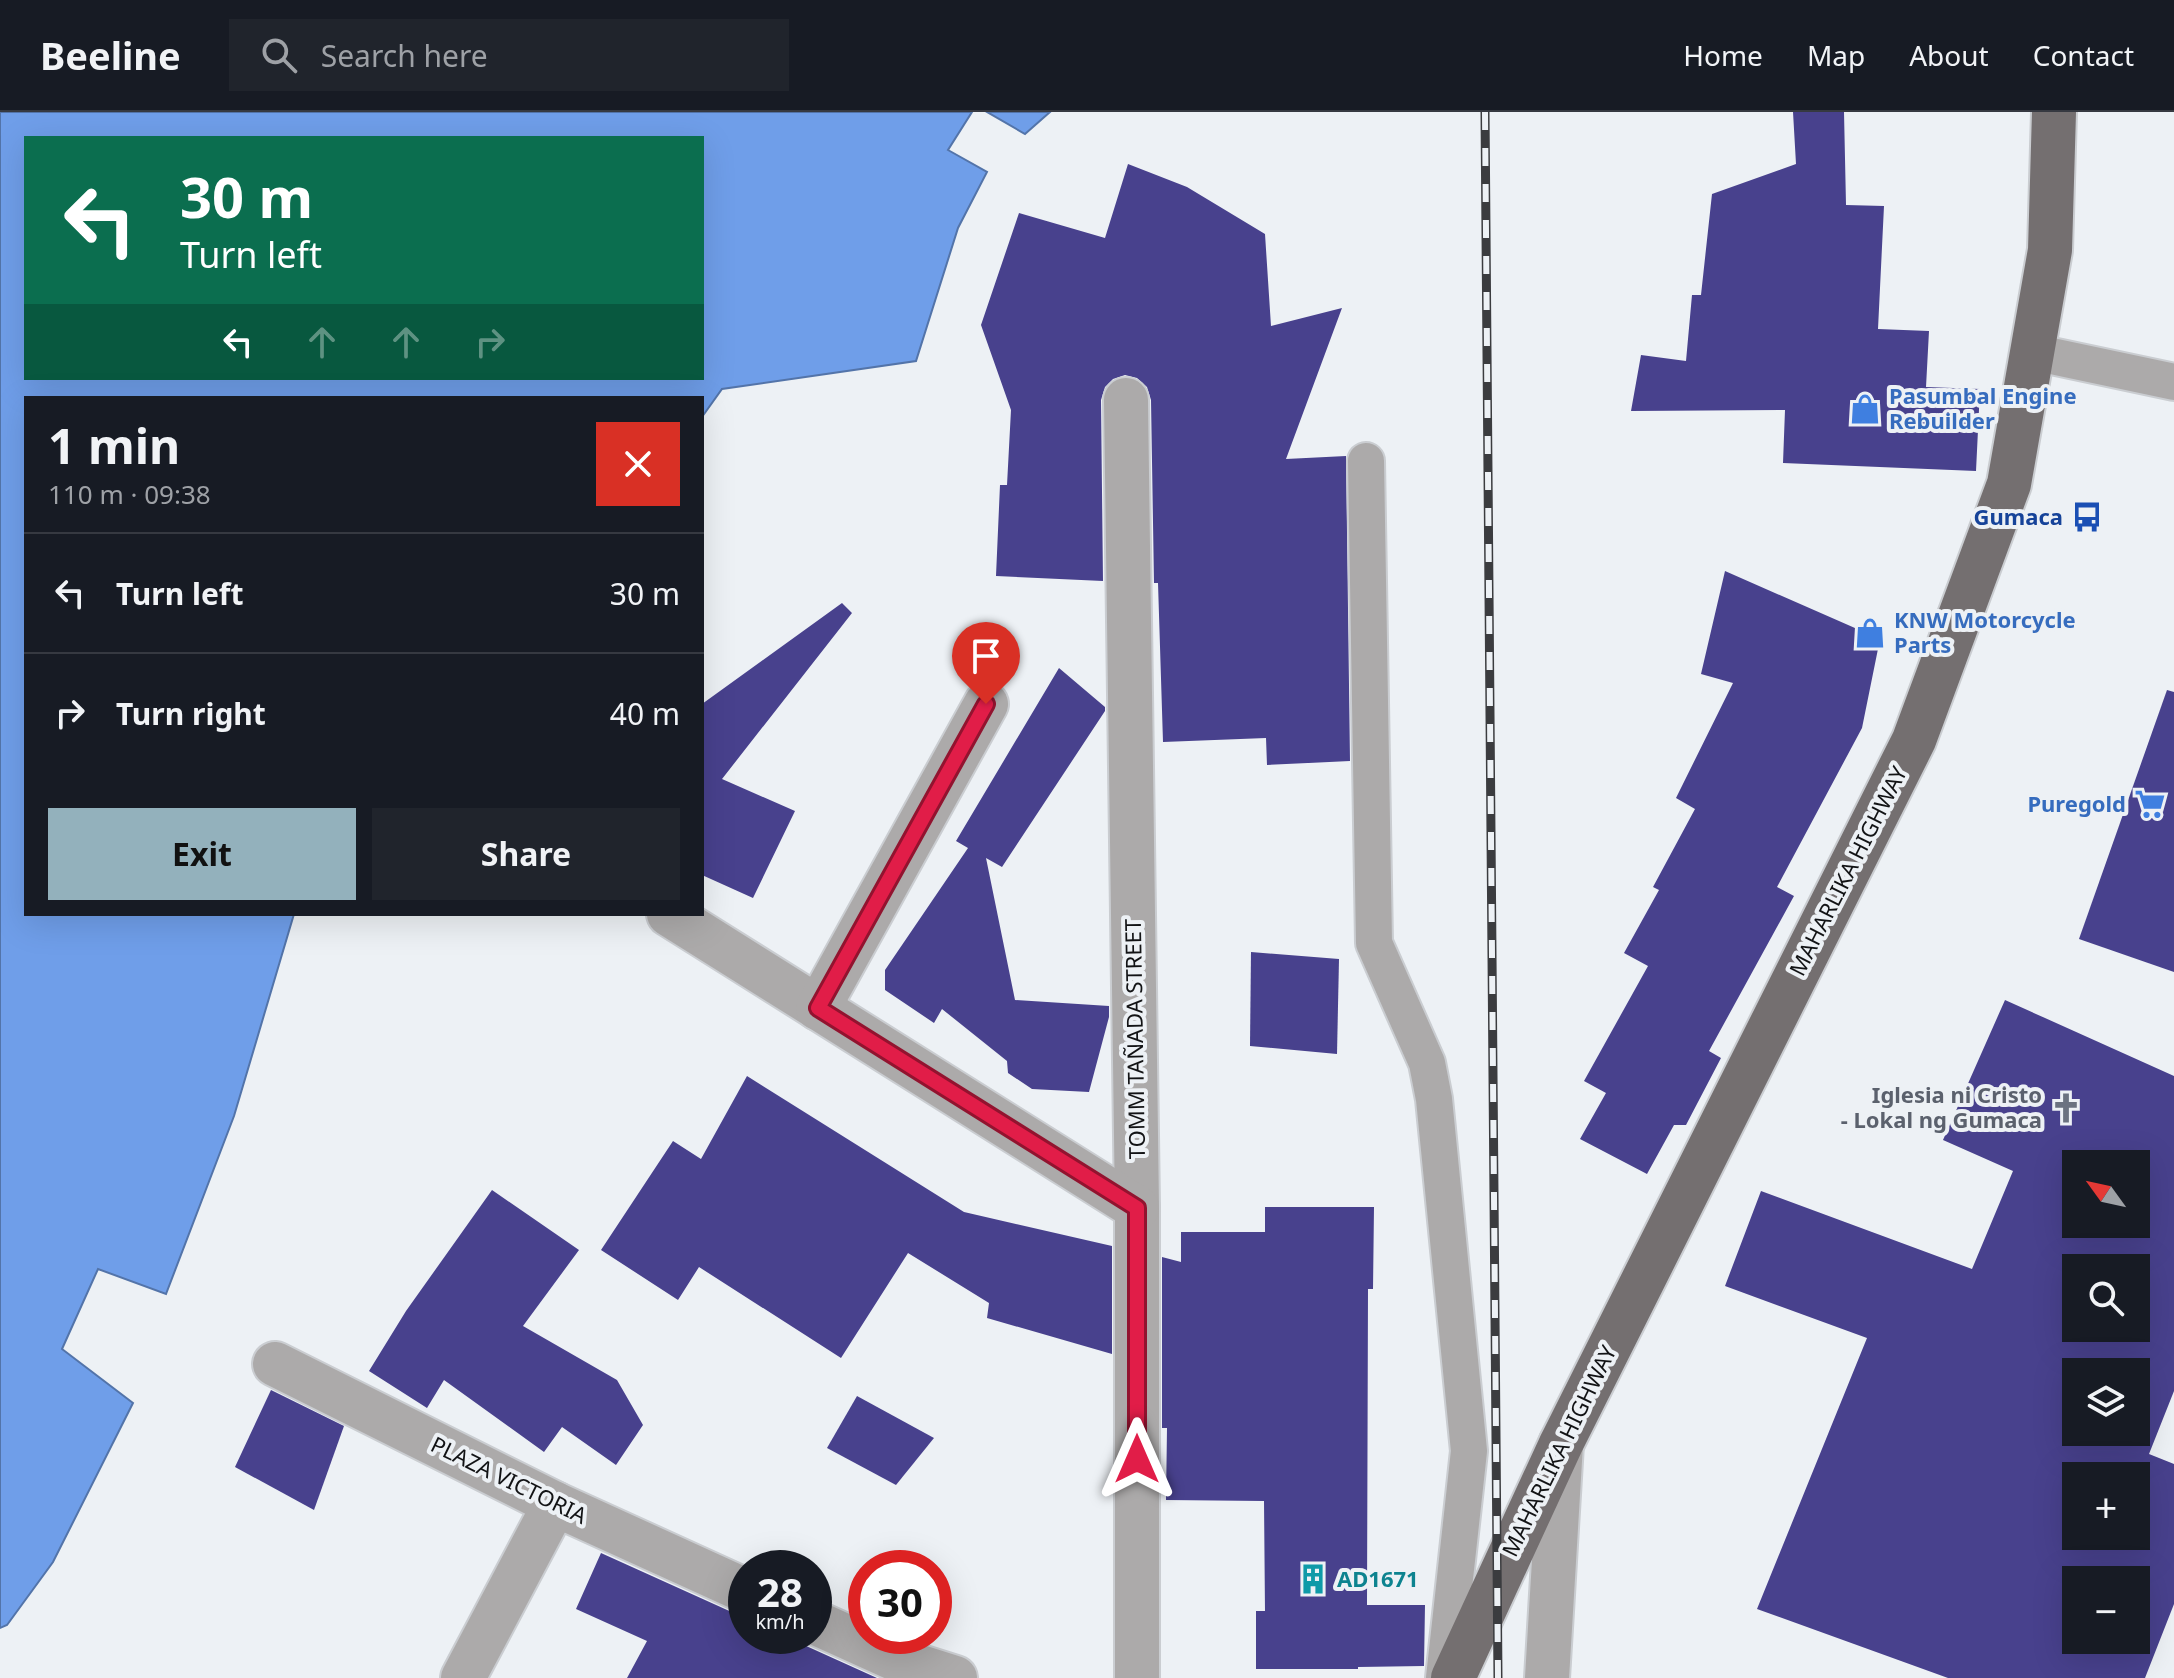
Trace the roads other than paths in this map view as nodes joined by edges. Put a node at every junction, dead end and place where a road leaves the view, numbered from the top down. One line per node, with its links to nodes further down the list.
1 (2054, 112): 2 (main road, MAHARLIKA HIGHWAY)
2 (2033, 352): 3 (lane); 11 (main road, MAHARLIKA HIGHWAY)
3 (2174, 382)
4 (1126, 400): 9 (street, TOMM TAÑADA STREET)
5 (1366, 461): 18 (lane)
6 (986, 704): 8 (street)
7 (672, 916): 8 (street)
8 (818, 1008): 9 (street)
9 (1137, 1208): 17 (street, TOMM TAÑADA STREET)
10 (275, 1364): 12 (street, PLAZA VICTORIA)
11 (1561, 1444): 19 (main road, MAHARLIKA HIGHWAY); 20 (street)
12 (555, 1504): 13 (street, PLAZA VICTORIA); 15 (street)
13 (728, 1583)
14 (832, 1630): 16 (street)
15 (463, 1678)
16 (955, 1678)
17 (1137, 1678)
18 (1444, 1678)
19 (1453, 1678)
20 (1547, 1678)

